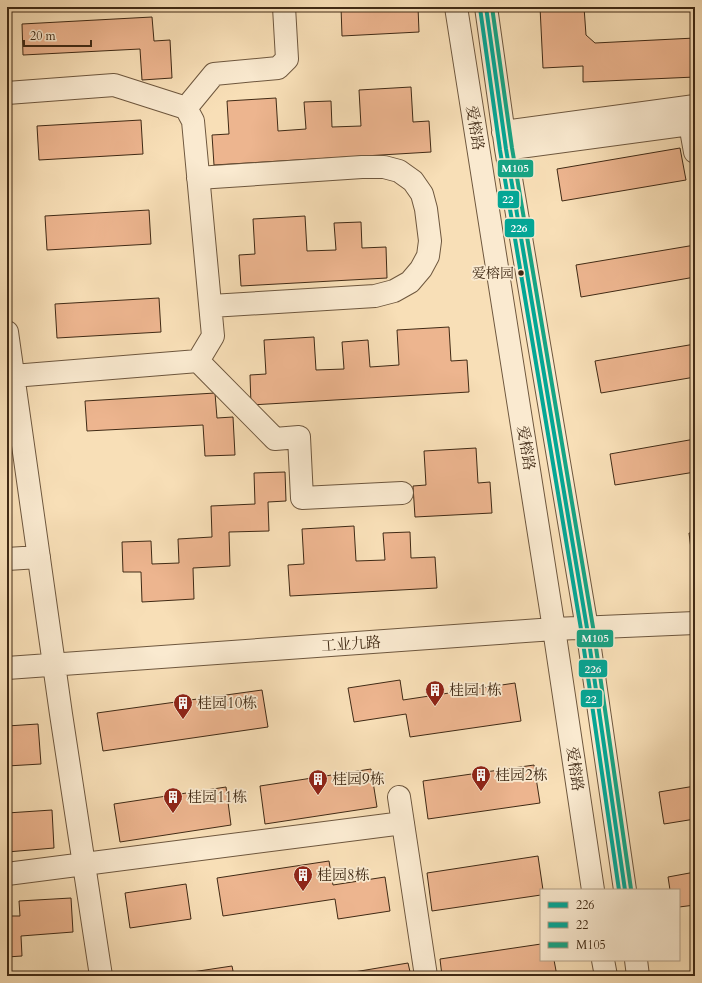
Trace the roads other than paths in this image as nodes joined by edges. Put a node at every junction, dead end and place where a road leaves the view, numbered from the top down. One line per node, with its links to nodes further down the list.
1 (284, 7): 6 (street)
2 (456, 7): 19 (street, 爱榕路)
3 (486, 7): 7 (street, 爱榕路)
4 (7, 93): 6 (street)
5 (695, 106): 7 (street)
6 (186, 108): 9 (street)
7 (504, 141): 8 (street); 18 (street, 爱榕路)
8 (695, 152)
9 (198, 178): 10 (street); 10 (street)
10 (211, 306): 12 (street)
11 (7, 332): 13 (street)
12 (198, 361): 13 (street); 14 (street)
13 (13, 376): 15 (street)
14 (402, 493)
15 (39, 557): 16 (street); 20 (street)
16 (7, 559)
17 (695, 623): 18 (street, 工业九路)
18 (586, 628): 19 (street, 工业九路); 27 (street, 爱榕路)
19 (554, 629): 20 (street, 工业九路); 26 (street, 爱榕路)
20 (54, 664): 21 (street, 工业九路); 24 (street)
21 (7, 668)
22 (399, 797): 23 (street)
23 (402, 823): 24 (street); 31 (street)
24 (84, 864): 25 (street); 30 (street)
25 (7, 874)
26 (593, 889)
27 (625, 889)
28 (603, 961): 32 (street)
29 (636, 961): 33 (street)
30 (101, 976)
31 (426, 976)
32 (606, 976)
33 (638, 976)

